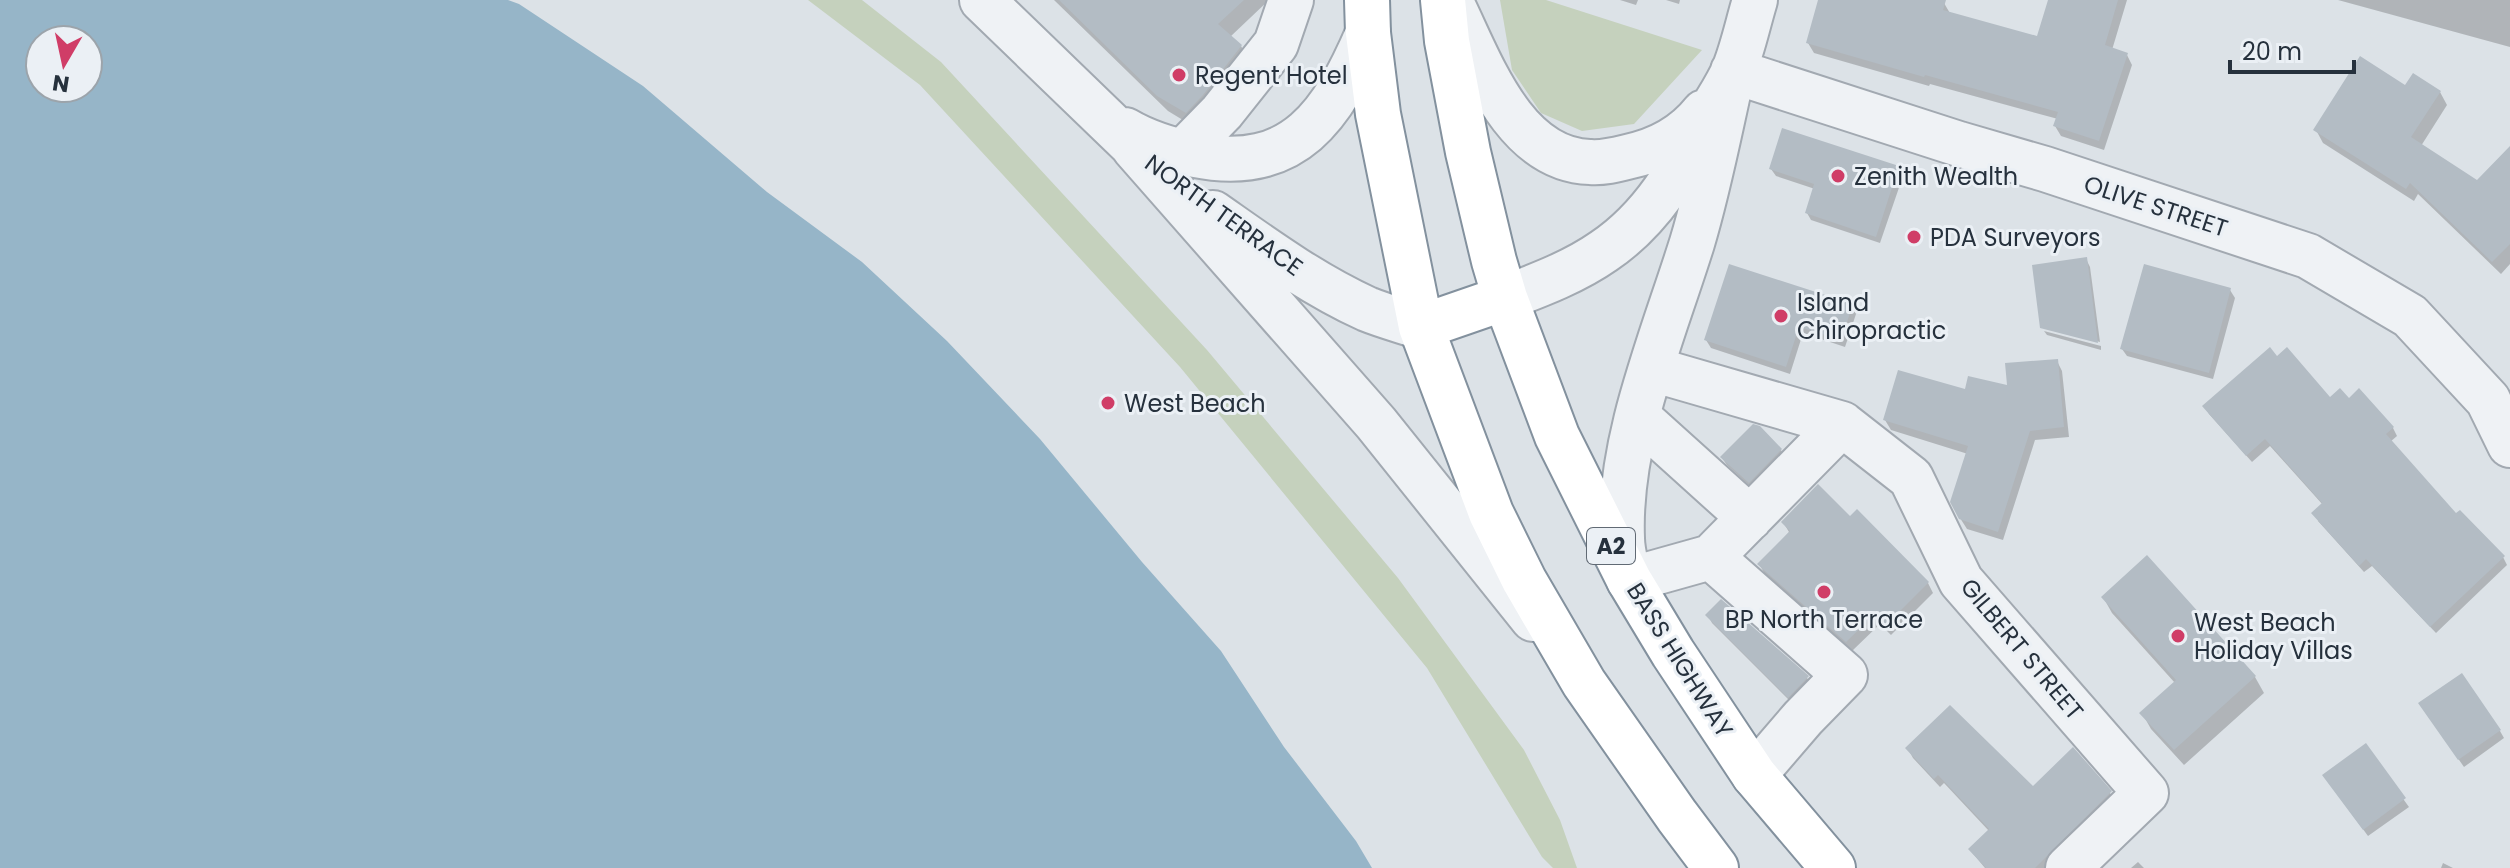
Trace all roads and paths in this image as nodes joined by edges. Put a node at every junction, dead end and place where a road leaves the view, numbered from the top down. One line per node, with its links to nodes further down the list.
1 (982, 0): 8 (street, NORTH TERRACE)
2 (1291, 0): 10 (street)
3 (1443, 0): 13 (highway, BASS HIGHWAY / A2)
4 (1450, 0): 7 (street)
5 (1755, 0): 7 (street)
6 (1368, 17): 10 (street); 14 (highway)
7 (1733, 71): 11 (street); 12 (street); 18 (street, OLIVE STREET)
8 (1103, 116): 9 (street, NORTH TERRACE); 10 (street)
9 (1134, 148): 14 (street, NORTH TERRACE); 22 (street)
10 (1183, 152)
11 (1650, 211): 12 (street); 13 (street)
12 (1693, 239): 15 (street)
13 (1505, 298): 14 (highway); 21 (highway, BASS HIGHWAY / A2)
14 (1421, 327): 22 (highway)
15 (1652, 369): 16 (street); 17 (street, GILBERT STREET)
16 (1638, 417): 19 (street); 21 (street)
17 (1842, 424): 19 (street); 26 (street, GILBERT STREET)
18 (2510, 445)
19 (1750, 518): 20 (street)
20 (1711, 557): 21 (street); 23 (street)
21 (1629, 580): 23 (highway, BASS HIGHWAY / A2)
22 (1584, 683): 24 (highway)
23 (1754, 775): 25 (highway, BASS HIGHWAY / A2)
24 (1716, 868)
25 (1833, 868)
26 (2068, 868)

